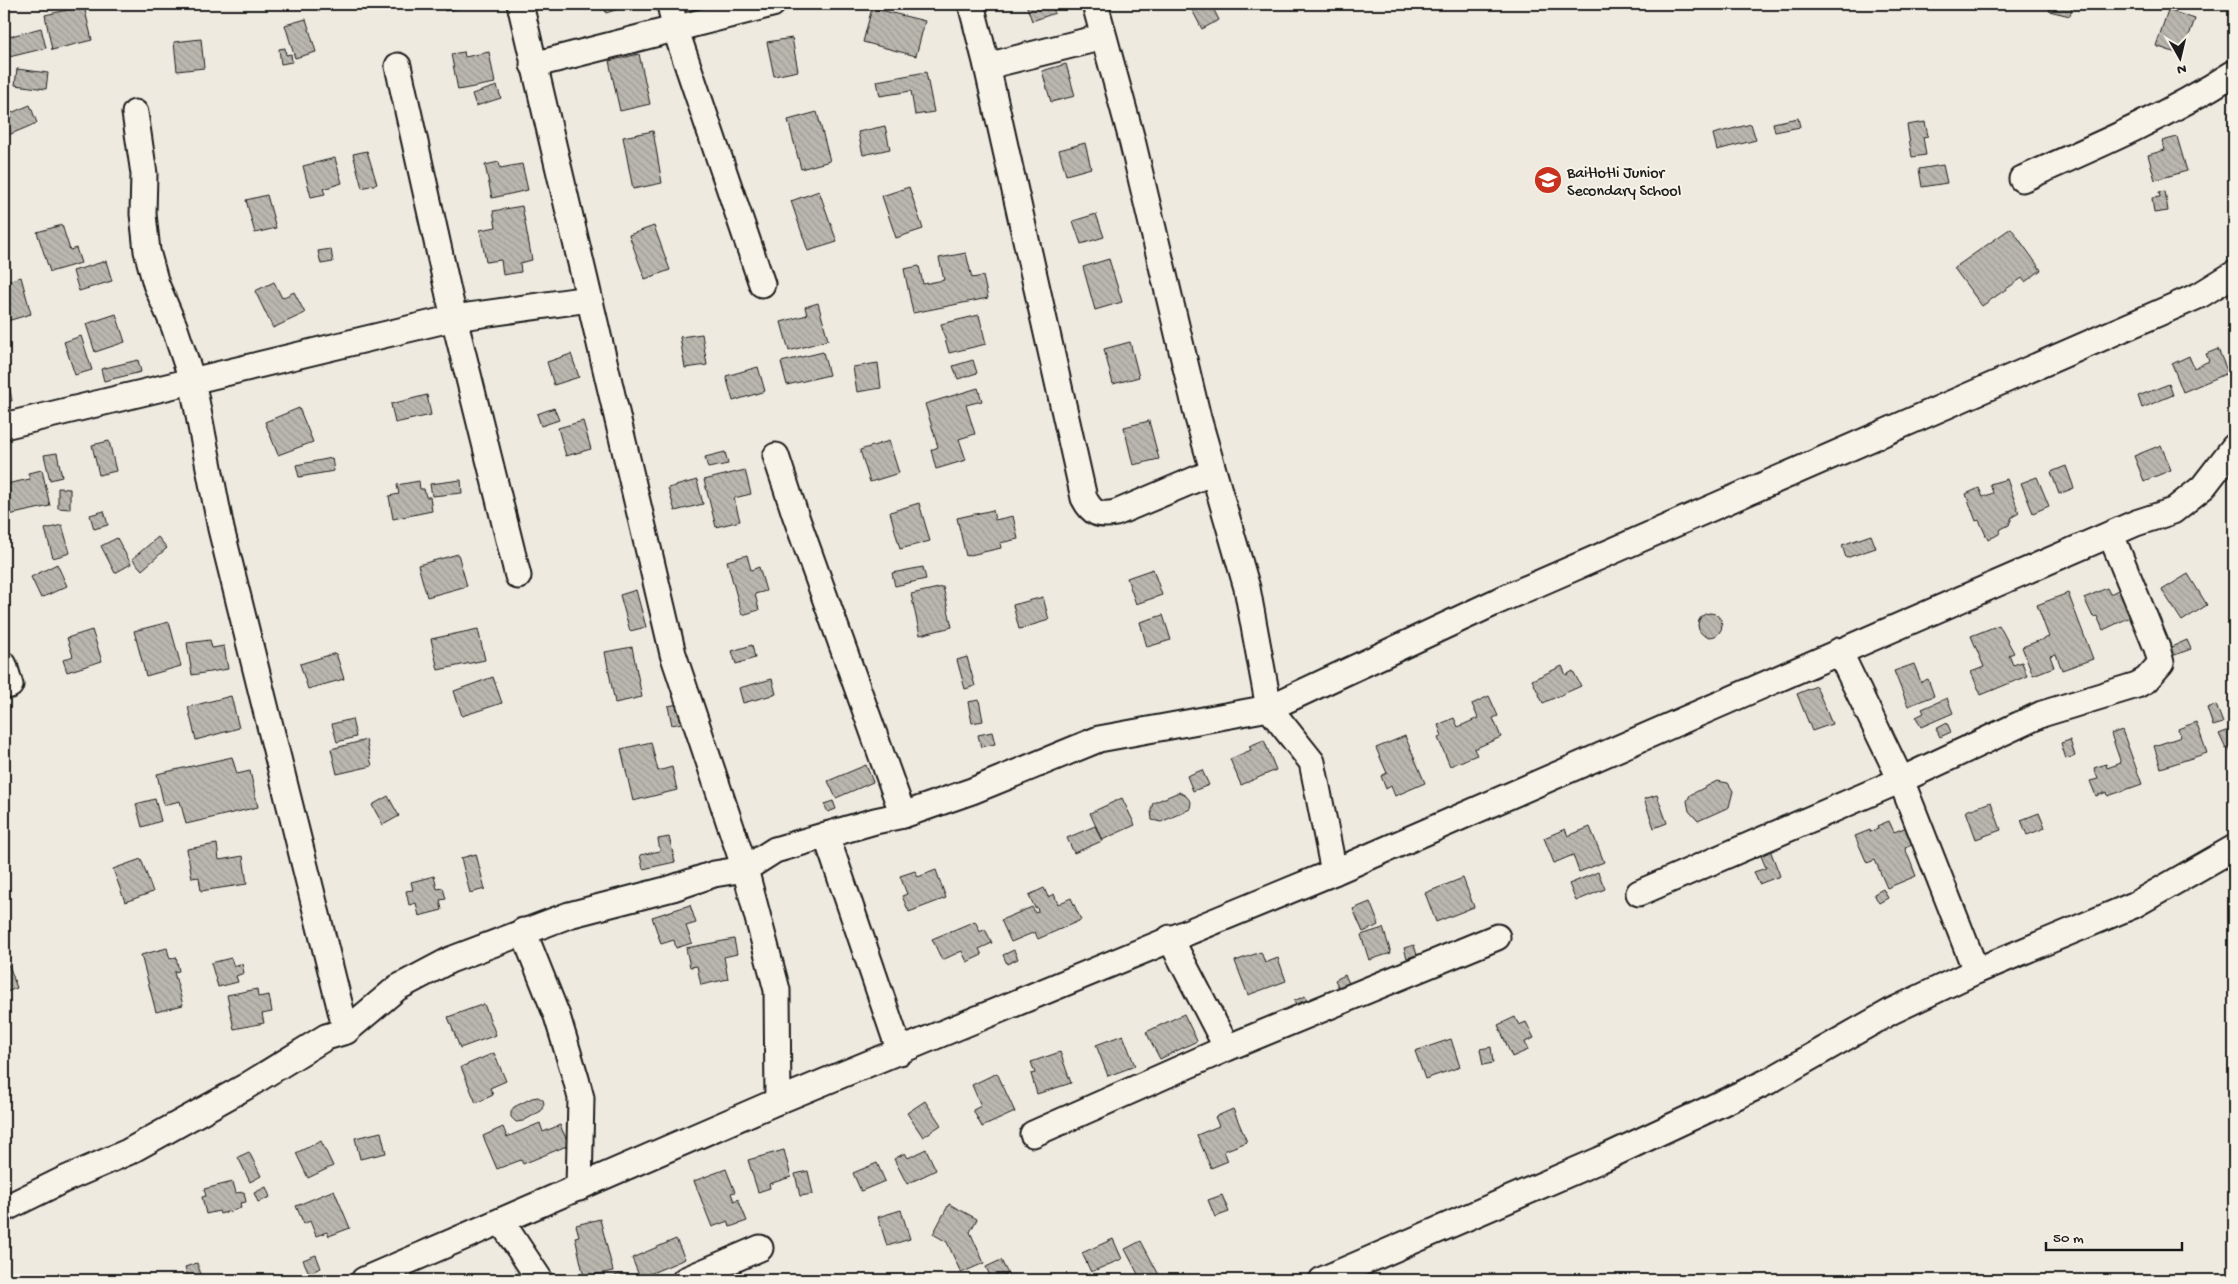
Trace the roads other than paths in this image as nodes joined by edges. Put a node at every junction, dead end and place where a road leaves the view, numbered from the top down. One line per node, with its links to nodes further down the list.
1 (520, 4): 8 (street)
2 (670, 4): 6 (street)
3 (772, 4): 6 (street)
4 (971, 4): 10 (street)
5 (1095, 4): 7 (street)
6 (675, 28): 8 (street); 15 (street)
7 (1104, 37): 10 (street); 22 (street)
8 (533, 65): 16 (street)
9 (398, 66): 17 (street)
10 (987, 66): 22 (street)
11 (2234, 73): 13 (street)
12 (135, 113): 18 (street)
13 (2022, 178)
14 (2234, 274): 26 (street)
15 (762, 284)
16 (589, 299): 17 (street); 31 (street)
17 (454, 318): 18 (street); 24 (street)
18 (192, 380): 19 (street); 38 (street)
19 (4, 426)
20 (2234, 447): 23 (street)
21 (776, 456): 28 (street)
22 (1213, 472): 26 (street)
23 (2111, 535): 25 (street); 27 (street)
24 (518, 576)
25 (1839, 651): 27 (street); 32 (street)
26 (1269, 708): 28 (street); 32 (street)
27 (1901, 780): 33 (street); 37 (street)
28 (903, 815): 29 (street)
29 (826, 835): 31 (street); 40 (street)
30 (2234, 848): 37 (street)
31 (745, 869): 34 (street); 41 (street)
32 (1334, 872): 36 (street)
33 (1640, 893)
34 (523, 932): 38 (street); 43 (street)
35 (1497, 936): 39 (street)
36 (1170, 938): 39 (street); 40 (street)
37 (1976, 971): 50 (street)
38 (346, 1031): 44 (street)
39 (1226, 1048): 42 (street)
40 (900, 1052): 41 (street)
41 (778, 1101): 43 (street)
42 (1033, 1134)
43 (579, 1188): 45 (street)
44 (4, 1209)
45 (501, 1221): 47 (street); 48 (street)
46 (760, 1248): 49 (street)
47 (364, 1280)
48 (540, 1280)
49 (684, 1280)
50 (1322, 1280)

